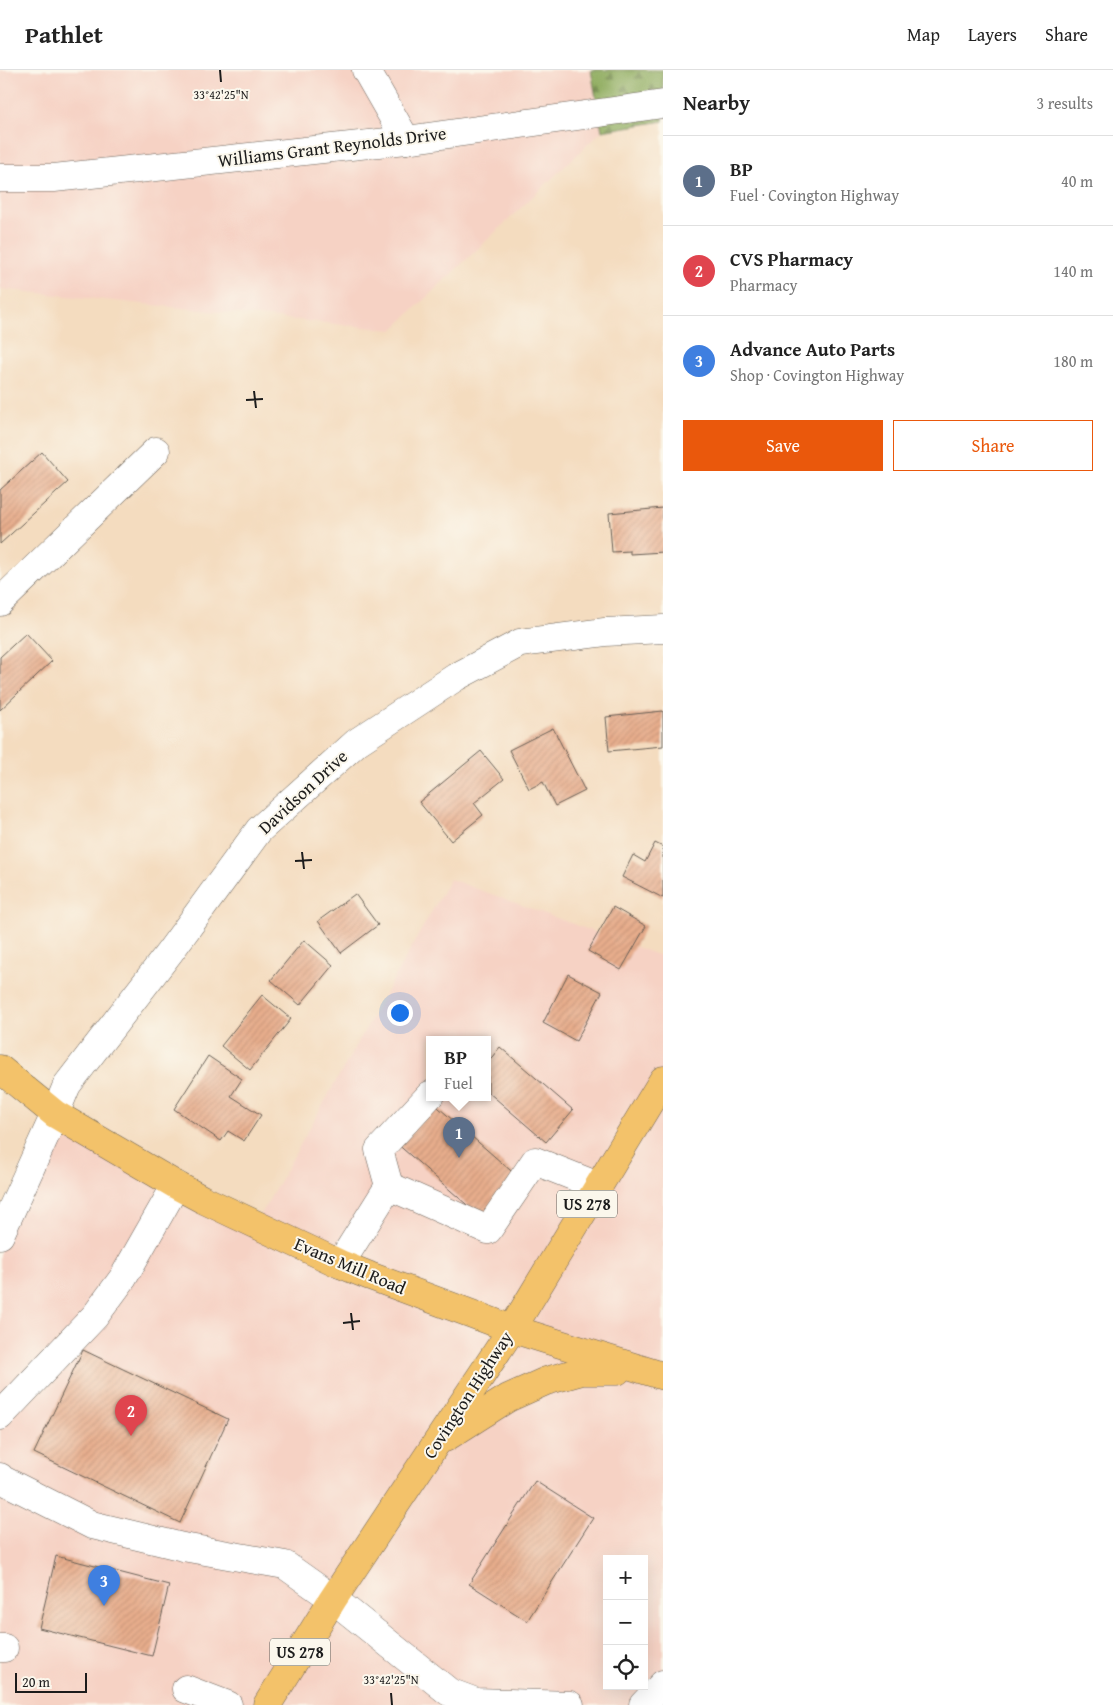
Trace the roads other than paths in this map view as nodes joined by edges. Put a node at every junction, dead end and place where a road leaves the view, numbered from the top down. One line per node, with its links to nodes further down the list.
1 (366, 70): 3 (street)
2 (663, 104): 3 (street, Williams Grant Reynolds Drive)
3 (406, 140): 4 (street, Williams Grant Reynolds Drive)
4 (0, 178)
5 (156, 451): 6 (street)
6 (0, 602)
7 (663, 629): 11 (street, Davidson Drive)
8 (0, 1069): 11 (main road, Evans Mill Road)
9 (663, 1080): 14 (main road, Covington Highway / US 278)
10 (426, 1099): 13 (street)
11 (55, 1114): 12 (main road, Evans Mill Road); 15 (street, Davidson Drive)
12 (176, 1185): 16 (main road, Evans Mill Road); 19 (street)
13 (388, 1186): 14 (street); 16 (street)
14 (598, 1186): 17 (main road, Covington Highway / US 278)
15 (0, 1235)
16 (340, 1264): 17 (main road, Evans Mill Road)
17 (512, 1329): 18 (main road, Evans Mill Road); 20 (main road, Covington Highway / US 278)
18 (653, 1374): 20 (main road)
19 (0, 1416)
20 (437, 1443): 22 (main road, Covington Highway / US 278)
21 (0, 1477): 22 (street)
22 (333, 1599): 25 (street); 27 (main road, Covington Highway / US 278)
23 (663, 1684): 29 (street)
24 (186, 1689): 26 (street)
25 (494, 1704): 28 (street)
26 (228, 1705)
27 (266, 1705)
28 (570, 1705)
29 (643, 1705)

